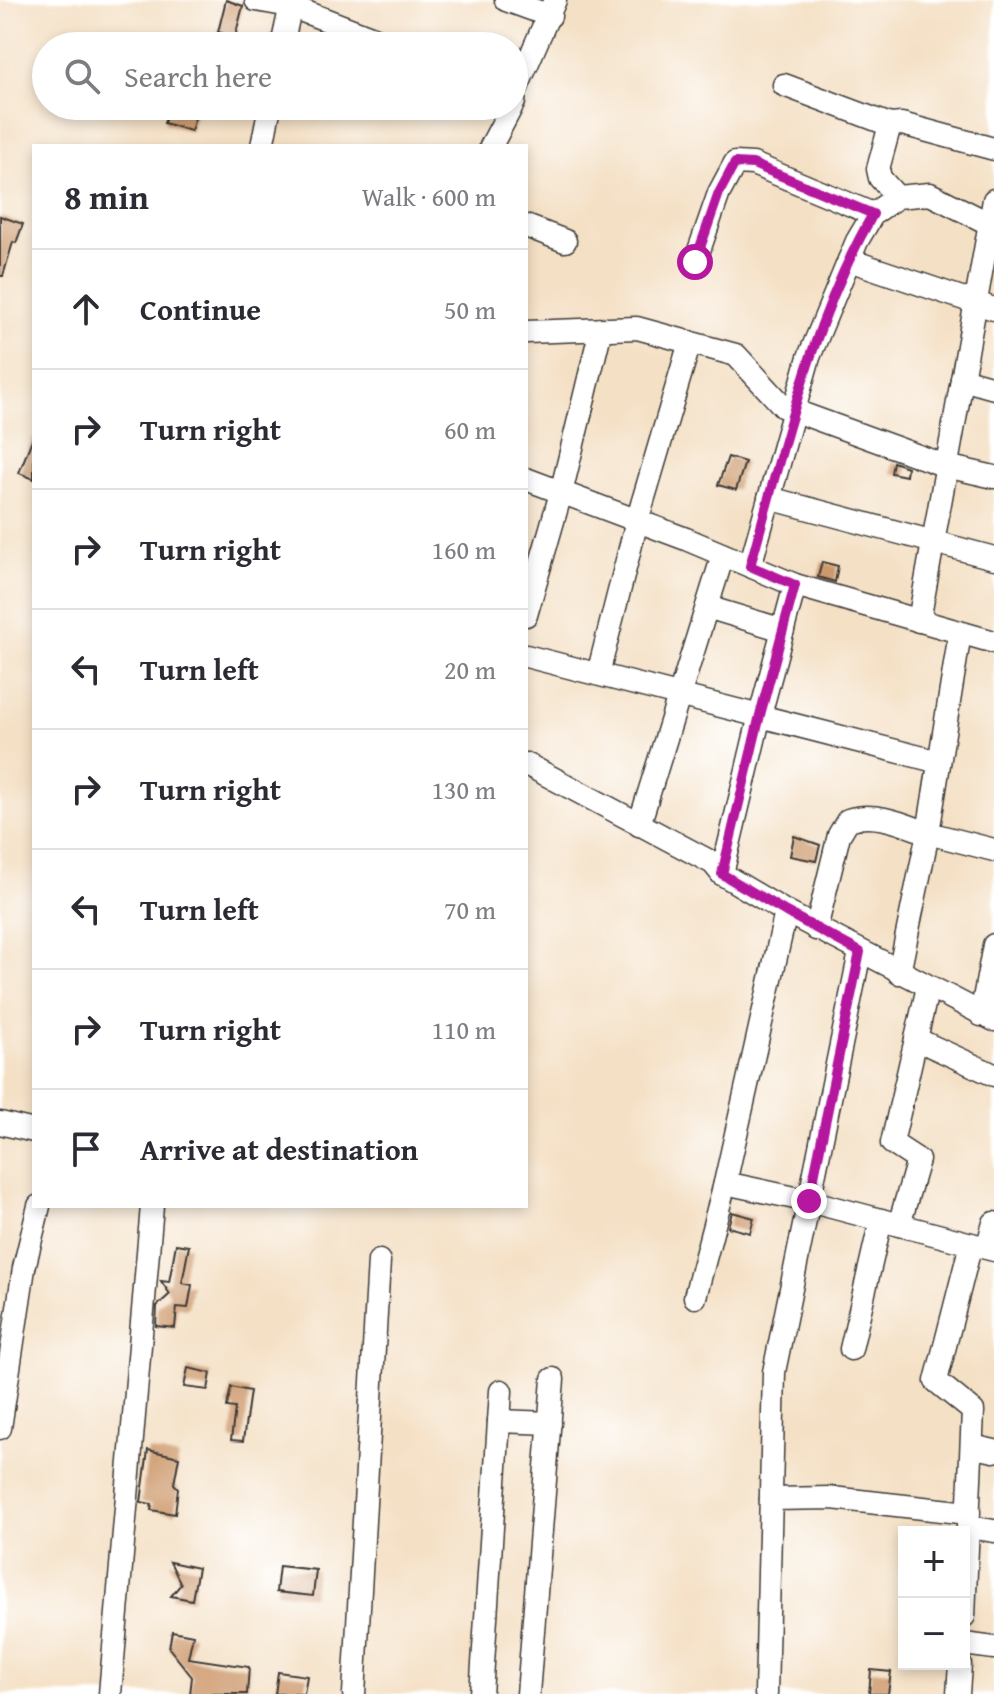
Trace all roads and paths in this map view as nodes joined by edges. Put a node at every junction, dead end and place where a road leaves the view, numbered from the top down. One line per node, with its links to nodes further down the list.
1 (256, 0): 3 (street)
2 (506, 0): 4 (street)
3 (291, 3): 5 (street); 6 (street)
4 (553, 8): 7 (street)
5 (285, 32)
6 (360, 32)
7 (528, 66)
8 (784, 85): 11 (street)
9 (267, 120): 12 (street)
10 (503, 120): 13 (street)
11 (890, 125): 14 (street); 15 (street)
12 (262, 144)
13 (492, 144)
14 (994, 149)
15 (897, 197): 17 (street); 18 (street)
16 (994, 200): 18 (street)
17 (873, 214): 21 (street); 22 (street)
18 (992, 226): 23 (street)
19 (528, 227): 20 (street)
20 (565, 241)
21 (849, 260): 23 (street); 29 (street)
22 (695, 262)
23 (985, 306): 27 (street)
24 (601, 329): 25 (street); 26 (street); 33 (street)
25 (528, 332)
26 (690, 342): 29 (street); 35 (street)
27 (962, 379): 28 (street); 30 (street)
28 (994, 388)
29 (794, 410): 30 (street); 34 (street)
30 (946, 466): 31 (street); 36 (street)
31 (994, 477)
32 (528, 480): 33 (street)
33 (561, 493): 35 (street); 42 (street)
34 (769, 498): 36 (street); 39 (street)
35 (637, 521): 37 (street); 48 (street)
36 (932, 543): 38 (street); 43 (street)
37 (723, 555): 39 (street); 41 (street)
38 (994, 558)
39 (750, 566): 40 (street)
40 (795, 585): 43 (street); 44 (street)
41 (707, 607): 44 (street); 49 (street)
42 (528, 608)
43 (919, 621): 45 (street)
44 (783, 630): 50 (street)
45 (960, 633): 46 (street); 51 (street)
46 (994, 642)
47 (528, 656): 48 (street)
48 (598, 674): 49 (street)
49 (680, 695): 50 (street); 53 (street)
50 (760, 715): 51 (street); 56 (street)
51 (939, 762): 54 (street)
52 (528, 765): 53 (street)
53 (639, 825): 56 (street)
54 (928, 833): 55 (street); 58 (street); 61 (street)
55 (994, 850)
56 (722, 874): 57 (street)
57 (786, 912): 58 (street); 68 (street)
58 (816, 929): 60 (street)
59 (994, 945): 63 (street)
60 (860, 952): 61 (street); 69 (street)
61 (899, 973): 62 (street)
62 (928, 987): 63 (street); 64 (street)
63 (988, 1018)
64 (916, 1039): 65 (street); 72 (street)
65 (994, 1075)
66 (0, 1123): 67 (street)
67 (32, 1131)
68 (725, 1183): 69 (street); 76 (street)
69 (809, 1201): 72 (street); 85 (street)
70 (39, 1208): 82 (street)
71 (152, 1208): 92 (street)
72 (890, 1223): 74 (street); 77 (street)
73 (994, 1223): 74 (street)
74 (984, 1248): 83 (street)
75 (379, 1261): 93 (street)
76 (695, 1297)
77 (851, 1349)
78 (553, 1379): 81 (street)
79 (501, 1391): 80 (street)
80 (499, 1421): 81 (street); 94 (street)
81 (550, 1423): 95 (street)
82 (0, 1428)
83 (972, 1446): 84 (street); 86 (street)
84 (994, 1451)
85 (771, 1499): 86 (street); 96 (street)
86 (969, 1520): 87 (street); 88 (street)
87 (994, 1531)
88 (965, 1598)
89 (970, 1645): 90 (street)
90 (994, 1648)
91 (960, 1670): 97 (street)
92 (110, 1694)
93 (354, 1694)
94 (481, 1694)
95 (528, 1694)
96 (766, 1694)
97 (958, 1694)

